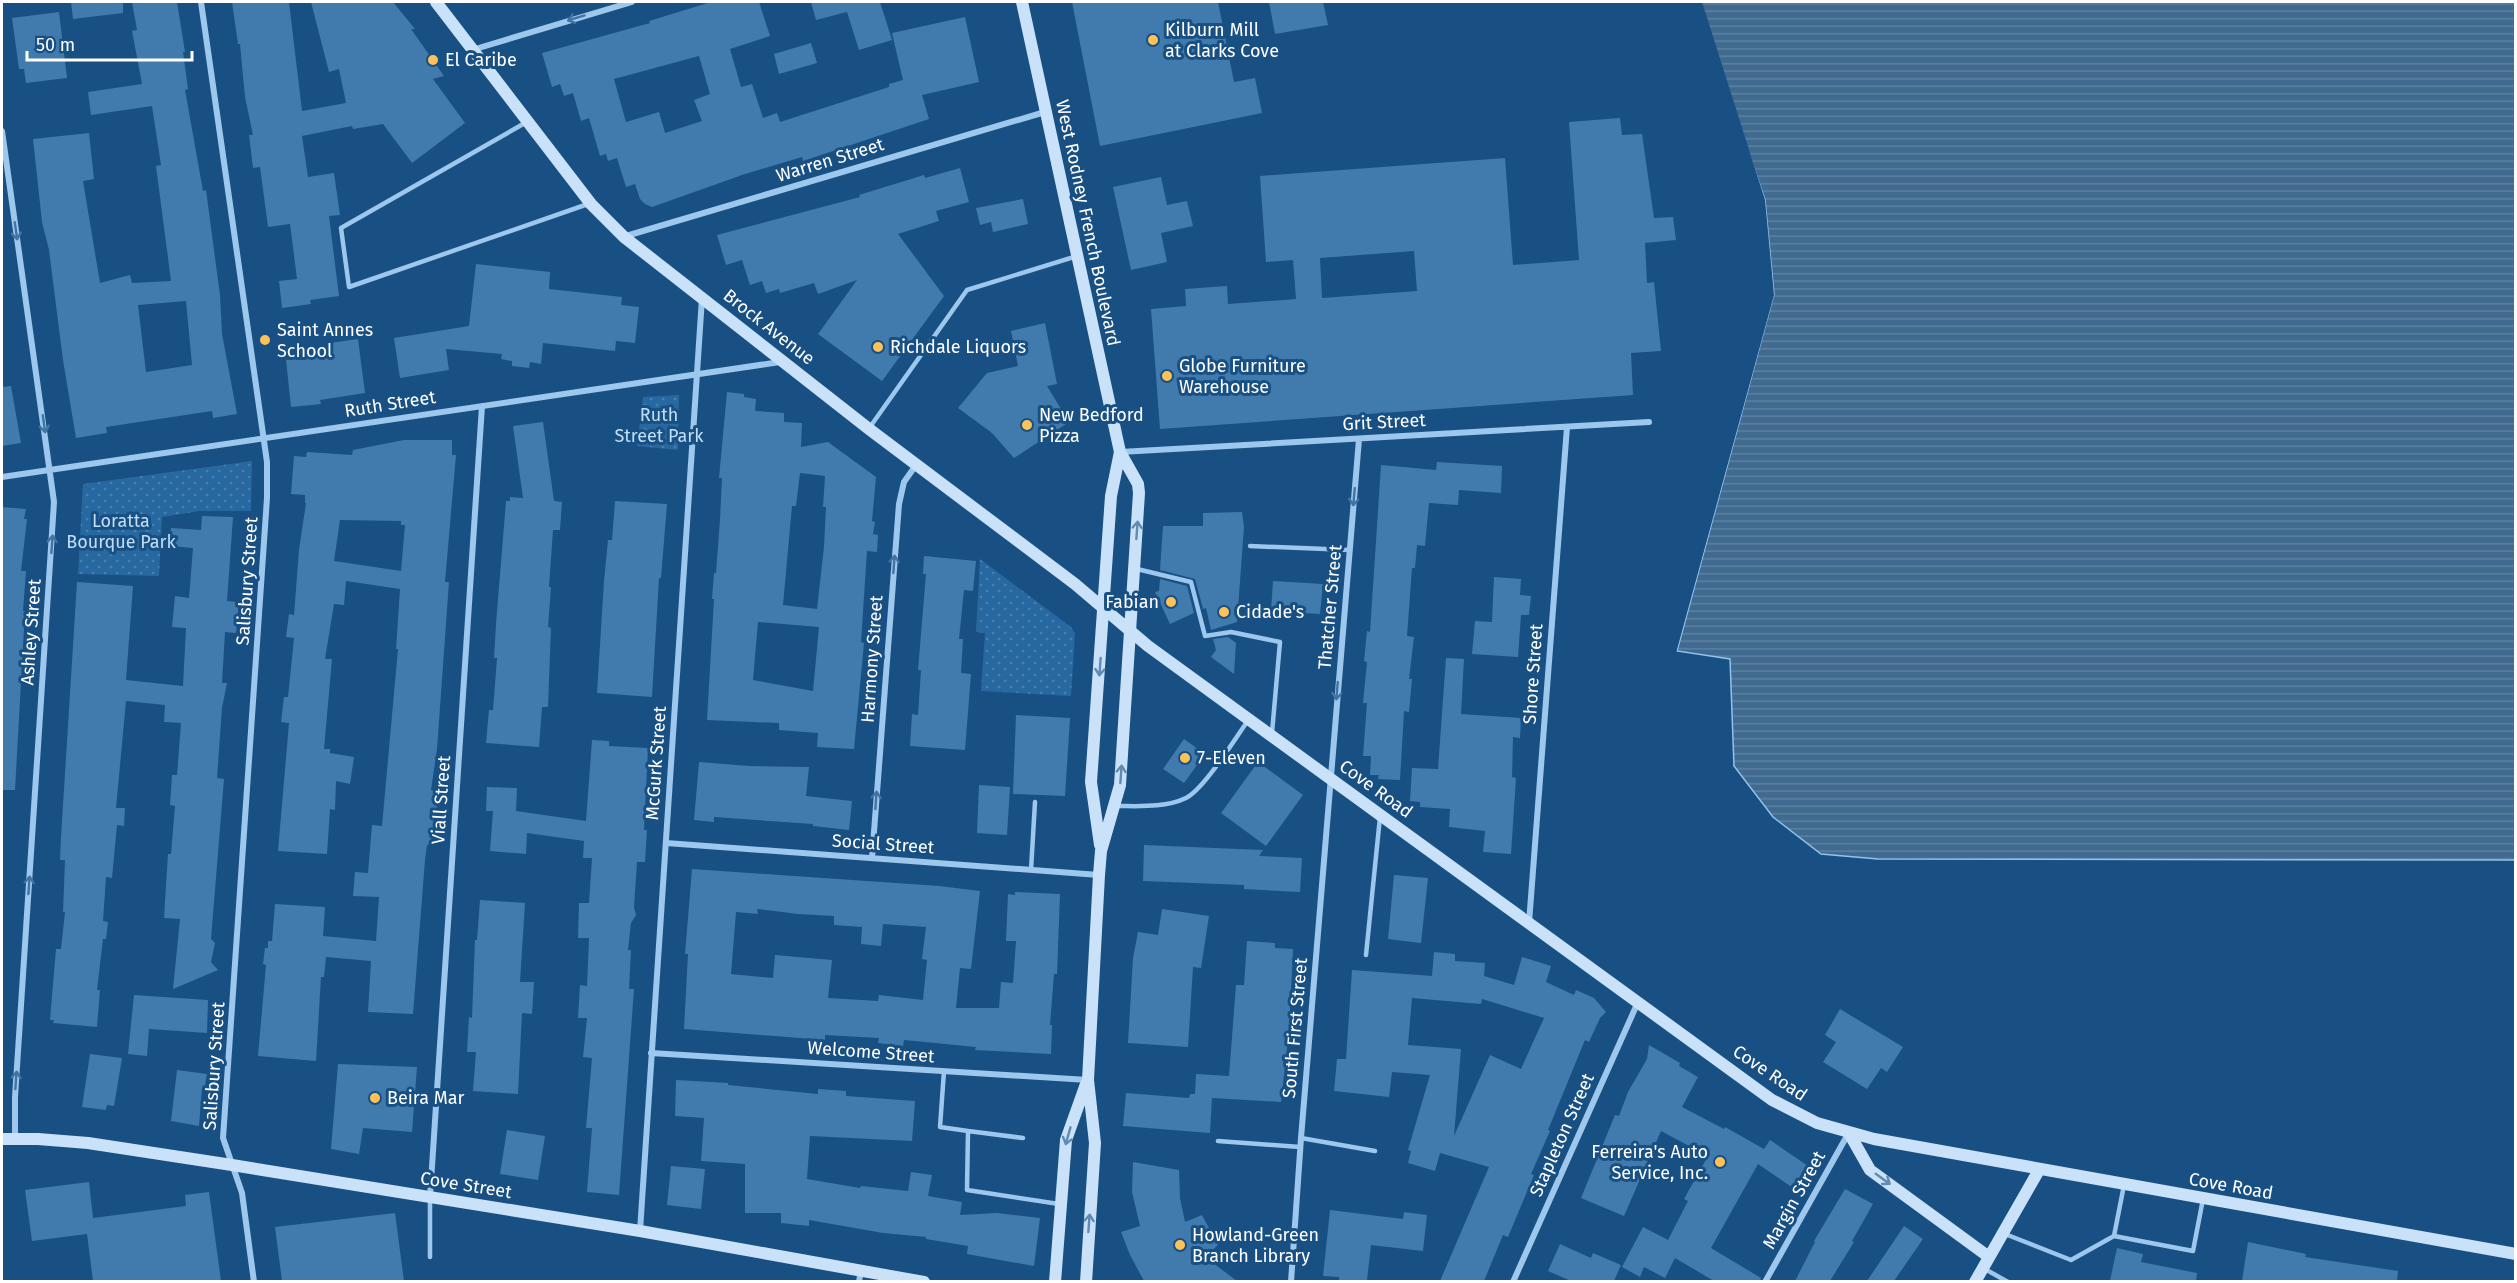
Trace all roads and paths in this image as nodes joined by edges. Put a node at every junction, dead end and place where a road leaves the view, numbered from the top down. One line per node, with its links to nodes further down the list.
1 (201, 2): 19 (street, Salisbury Street)
2 (436, 2): 5 (main road, Brock Avenue)
3 (633, 2): 5 (street, one-way to 5)
4 (1022, 2): 6 (main road, West Rodney French Boulevard)
5 (472, 50): 7 (main road, Brock Avenue)
6 (1045, 112): 10 (street, Warren Street); 11 (main road, West Rodney French Boulevard)
7 (527, 122): 9 (main road, Brock Avenue); 9 (lane)
8 (2, 131): 23 (street, Ashley Street, one-way to 23)
9 (591, 204): 10 (main road, Brock Avenue)
10 (624, 237): 12 (main road, Brock Avenue)
11 (1077, 256): 18 (lane); 21 (main road, West Rodney French Boulevard)
12 (702, 298): 13 (main road, Brock Avenue); 14 (street, McGurk Street)
13 (783, 361): 14 (street, Ruth Street); 18 (main road, Brock Avenue)
14 (697, 374): 15 (street, Ruth Street); 36 (street, McGurk Street)
15 (482, 406): 19 (street, Ruth Street); 59 (street, Viall Street)
16 (1649, 422): 17 (street, Grit Street)
17 (1567, 427): 20 (street, Grit Street); 41 (street, Shore Street)
18 (869, 429): 22 (main road, Brock Avenue)
19 (265, 438): 23 (street, Ruth Street); 56 (street, Salisbury Street)
20 (1359, 439): 21 (street, Grit Street); 26 (street, Thatcher Street, one-way to 26)
21 (1120, 452): 27 (main road, West Rodney French Boulevard, one-way to 21); 28 (main road, West Rodney French Boulevard)
22 (916, 465): 28 (main road, Brock Avenue); 38 (street, Harmony Street, one-way to 22)
23 (51, 470): 24 (street, Ruth Street); 49 (street, Ashley Street, one-way to 23)
24 (2, 477)
25 (1250, 546): 26 (lane)
26 (1350, 550): 32 (street, Thatcher Street, one-way to 32)
27 (1134, 568): 29 (main road, West Rodney French Boulevard); 31 (lane)
28 (1104, 608): 29 (main road, Brock Avenue); 37 (main road, West Rodney French Boulevard, one-way to 37)
29 (1131, 630): 30 (main road, Cove Road); 34 (main road, West Rodney French Boulevard, one-way to 29)
30 (1250, 719): 31 (main road, Cove Road); 34 (lane)
31 (1272, 736): 32 (main road, Cove Road)
32 (1330, 778): 35 (main road, Cove Road); 51 (street, South First Street)
33 (1035, 802): 39 (lane)
34 (1114, 806): 37 (main road, West Rodney French Boulevard)
35 (1380, 814): 41 (main road, Cove Road); 42 (lane)
36 (666, 843): 38 (street, Social Street); 44 (street, McGurk Street)
37 (1101, 851): 40 (main road, West Rodney French Boulevard)
38 (872, 858): 39 (street, Social Street)
39 (1031, 870): 40 (street, Social Street)
40 (1099, 875): 46 (main road, West Rodney French Boulevard)
41 (1529, 923): 43 (main road, Cove Road)
42 (1366, 955)
43 (1639, 1002): 48 (main road, Cove Road); 74 (street, Stapleton Street)
44 (651, 1053): 45 (street, Welcome Street); 62 (street, McGurk Street)
45 (944, 1071): 46 (street, Welcome Street); 47 (lane)
46 (1088, 1080): 61 (main road, West Rodney French Boulevard, one-way to 61); 72 (main road, West Rodney French Boulevard, one-way to 46)
47 (968, 1131): 50 (lane); 61 (lane)
48 (1849, 1133): 57 (main road, Cove Road); 67 (main road, one-way to 67); 75 (street, Margin Street)
49 (15, 1138): 52 (main road, Cove Street); 56 (main road, Cove Street)
50 (1023, 1138)
51 (1301, 1138): 54 (street, South First Street); 55 (lane)
52 (2, 1139)
53 (1218, 1141): 54 (lane)
54 (1300, 1147): 73 (street, South First Street)
55 (1375, 1151)
56 (232, 1165): 59 (main road, Cove Street); 69 (street, Salisbury Street)
57 (2039, 1170): 58 (main road, Cove Road); 63 (main road)
58 (2124, 1185): 60 (main road, Cove Road); 64 (lane)
59 (430, 1197): 62 (main road, Cove Street); 66 (lane)
60 (2203, 1199): 64 (lane); 65 (main road, Cove Road)
61 (1062, 1205): 71 (main road, West Rodney French Boulevard)
62 (640, 1231): 68 (main road, Cove Street)
63 (2003, 1234): 64 (lane); 67 (main road)
64 (2114, 1236)
65 (2516, 1254)
66 (430, 1257)
67 (1986, 1263): 76 (main road); 77 (lane)
68 (860, 1275): 70 (main road, Cove Street)
69 (254, 1281)
70 (924, 1281)
71 (1055, 1281)
72 (1086, 1281)
73 (1291, 1281)
74 (1514, 1281)
75 (1765, 1281)
76 (1975, 1281)
77 (2008, 1281)

